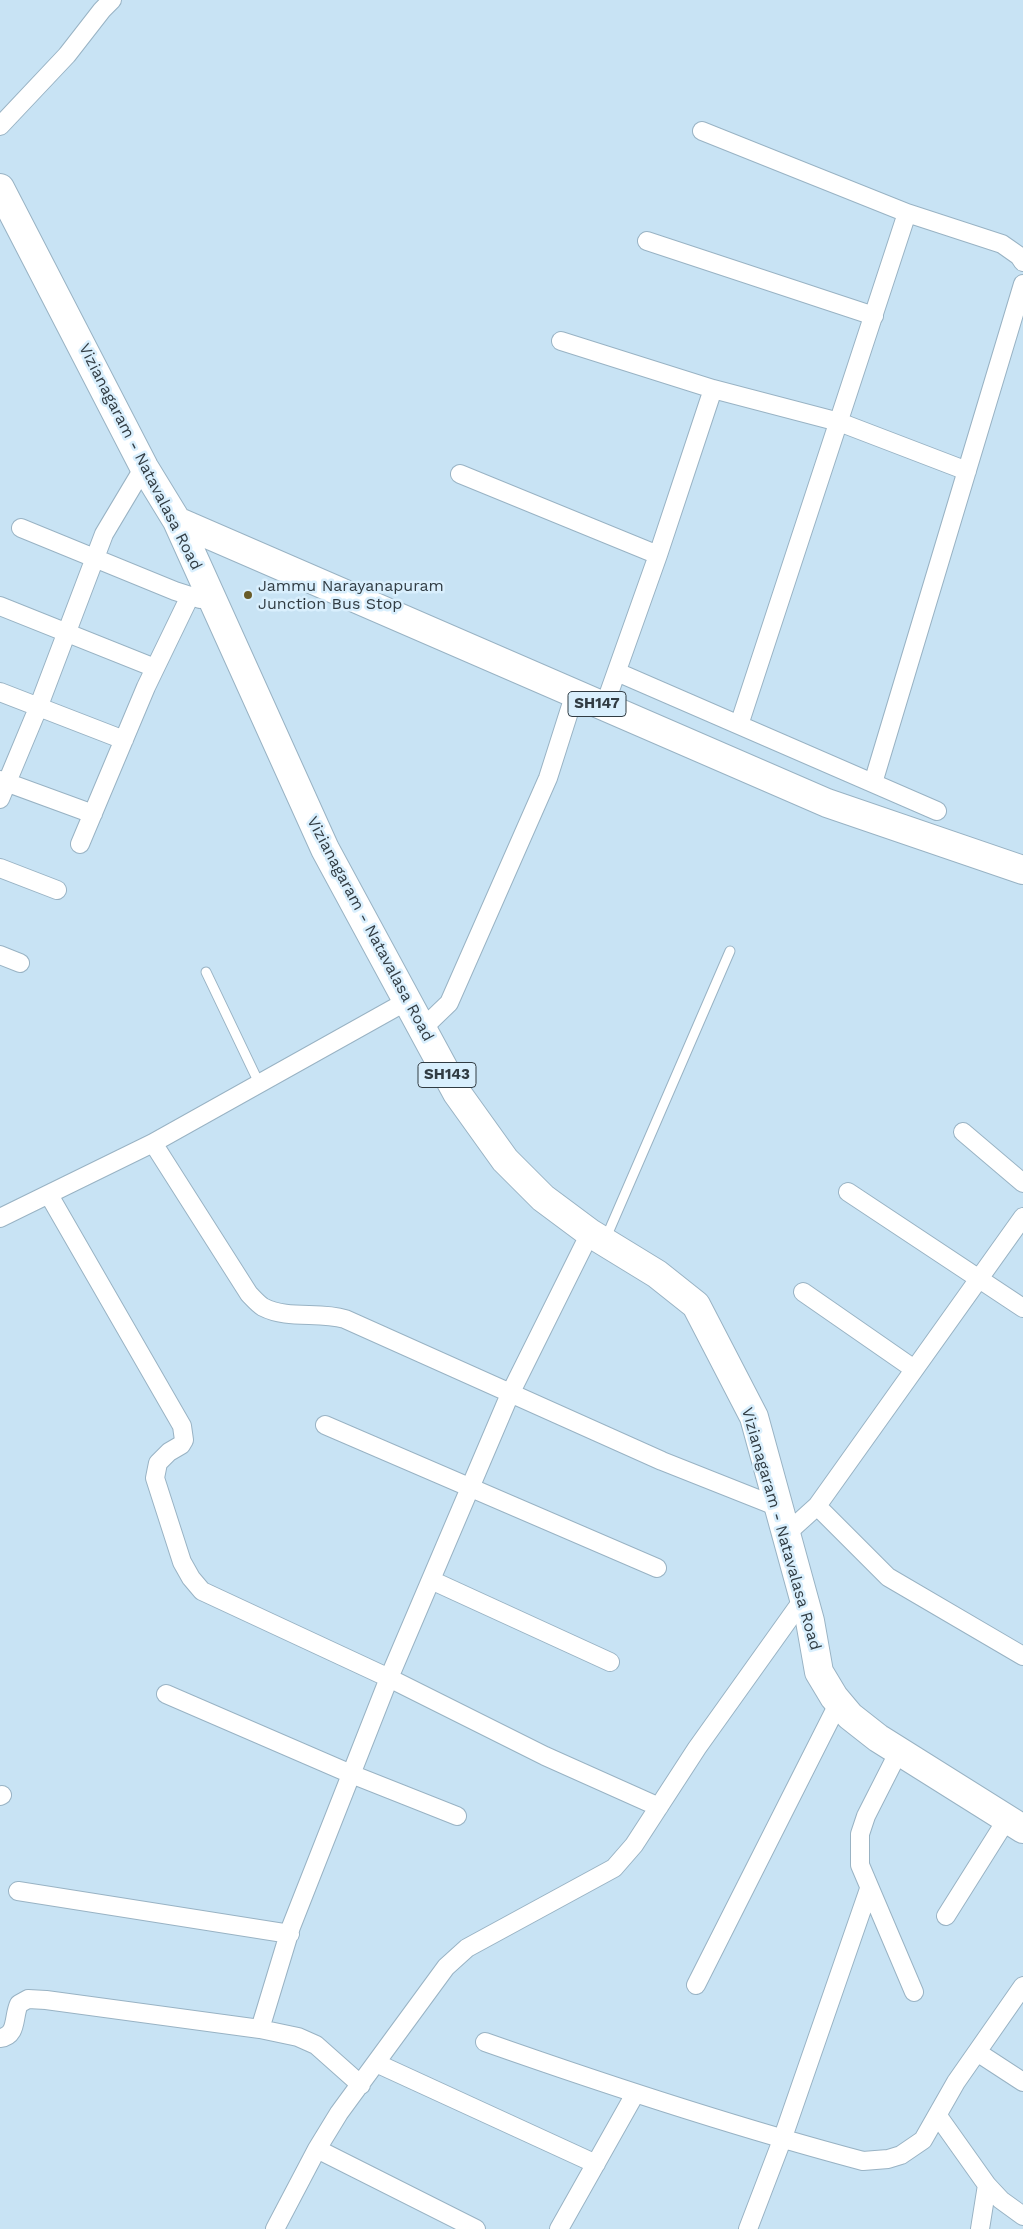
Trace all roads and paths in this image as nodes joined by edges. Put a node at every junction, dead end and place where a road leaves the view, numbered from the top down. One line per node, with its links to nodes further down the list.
1 (112, 0): 2 (street)
2 (0, 126)
3 (702, 131): 5 (street)
4 (0, 188): 13 (main road, Vizianagaram - Natavalasa Road / SH143)
5 (907, 213): 7 (street); 9 (street)
6 (646, 241): 9 (street)
7 (1023, 262)
8 (1023, 284): 14 (street)
9 (874, 316): 12 (street)
10 (561, 341): 11 (street)
11 (713, 389): 12 (street); 18 (street)
12 (839, 422): 14 (street); 29 (street)
13 (144, 466): 16 (main road, Vizianagaram - Natavalasa Road / SH143); 19 (street)
14 (967, 471): 31 (street)
15 (460, 474): 18 (street)
16 (177, 521): 20 (main road, Vizianagaram - Natavalasa Road / SH143); 26 (main road, SH147)
17 (20, 528): 19 (street)
18 (658, 555): 24 (street)
19 (95, 557): 20 (street); 22 (street)
20 (202, 600): 23 (street); 43 (main road, Vizianagaram - Natavalasa Road / SH143)
21 (0, 606): 22 (street)
22 (66, 633): 23 (street); 27 (street)
23 (155, 668): 30 (street)
24 (617, 672): 28 (street); 29 (street)
25 (0, 692): 27 (street)
26 (575, 693): 28 (main road, SH147); 44 (street)
27 (38, 708): 30 (street); 32 (street)
28 (604, 708): 37 (main road, SH147)
29 (739, 725): 31 (street)
30 (124, 740): 34 (street)
31 (873, 783): 33 (street)
32 (2, 787): 34 (street)
33 (937, 810)
34 (93, 814): 35 (street)
35 (80, 844)
36 (0, 868): 38 (street)
37 (1023, 870)
38 (57, 890)
39 (730, 950): 53 (lane)
40 (0, 955): 41 (street)
41 (20, 963)
42 (206, 972): 45 (lane)
43 (407, 1001): 44 (main road, Vizianagaram - Natavalasa Road / SH143); 45 (street)
44 (422, 1029): 53 (main road, Vizianagaram - Natavalasa Road / SH143)
45 (259, 1083): 47 (street)
46 (962, 1132): 48 (street)
47 (153, 1143): 50 (street); 58 (street)
48 (1023, 1182)
49 (848, 1192): 54 (street)
50 (49, 1195): 52 (street); 69 (street)
51 (1023, 1217): 54 (street)
52 (0, 1218)
53 (597, 1237): 58 (street); 61 (main road, Vizianagaram - Natavalasa Road / SH143)
54 (980, 1277): 56 (street); 57 (street)
55 (803, 1292): 57 (street)
56 (1023, 1308)
57 (914, 1369): 62 (street)
58 (510, 1394): 60 (street); 61 (street)
59 (325, 1425): 60 (street)
60 (470, 1488): 64 (street); 65 (street)
61 (778, 1506): 63 (main road, Vizianagaram - Natavalasa Road / SH143)
62 (817, 1506): 63 (street); 67 (street)
63 (786, 1534): 66 (main road, Vizianagaram - Natavalasa Road / SH143)
64 (658, 1568)
65 (431, 1580): 68 (street); 69 (street)
66 (804, 1598): 71 (main road, Vizianagaram - Natavalasa Road / SH143); 74 (street)
67 (1023, 1656)
68 (610, 1662)
69 (389, 1678): 73 (street); 74 (street)
70 (166, 1694): 73 (street)
71 (839, 1702): 72 (main road, Vizianagaram - Natavalasa Road / SH143); 81 (street)
72 (899, 1751): 76 (main road, Vizianagaram - Natavalasa Road / SH143); 77 (street)
73 (351, 1774): 75 (street); 80 (street)
74 (659, 1807): 88 (street)
75 (457, 1816)
76 (1015, 1824): 79 (street)
77 (869, 1889): 83 (street); 93 (street)
78 (18, 1891): 80 (street)
79 (946, 1916)
80 (290, 1934): 84 (street)
81 (696, 1985)
82 (1023, 1986): 87 (street)
83 (914, 1992)
84 (260, 2029): 85 (street); 90 (street)
85 (1, 2037)
86 (485, 2042): 91 (street)
87 (977, 2052): 89 (street); 92 (street)
88 (376, 2063): 90 (street); 95 (street)
89 (1023, 2082)
90 (361, 2084): 94 (street)
91 (635, 2094): 93 (street); 95 (street)
92 (938, 2116): 93 (street); 96 (street)
93 (782, 2140): 101 (street)
94 (317, 2149): 98 (street); 99 (street)
95 (596, 2164): 100 (street)
96 (987, 2185): 97 (street); 102 (street)
97 (1023, 2216)
98 (275, 2229)
99 (476, 2229)
100 (559, 2229)
101 (748, 2229)
102 (980, 2229)

